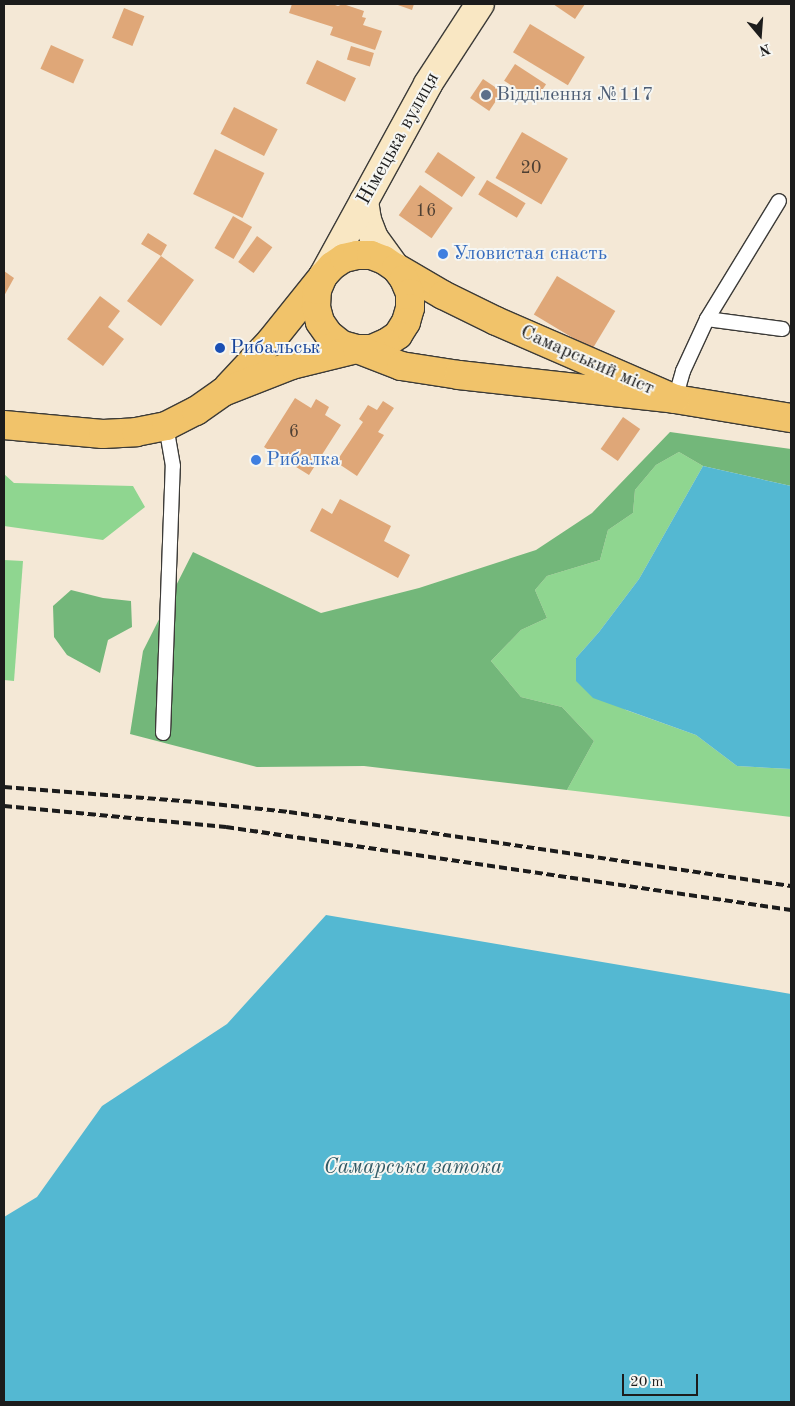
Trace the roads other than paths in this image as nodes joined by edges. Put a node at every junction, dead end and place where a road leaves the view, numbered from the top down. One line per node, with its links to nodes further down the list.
1 (480, 4): 2 (main road, Німецька вулиця)
2 (364, 201): 4 (main road); 5 (main road, Німецька вулиця)
3 (778, 201): 6 (lane)
4 (396, 268): 5 (main road); 8 (main road); 10 (main road, Самарський міст)
5 (323, 276): 8 (main road); 9 (main road)
6 (707, 319): 7 (lane); 10 (lane)
7 (782, 329)
8 (357, 349): 9 (main road); 10 (main road)
9 (223, 392): 13 (main road)
10 (674, 399): 11 (main road, Самарський міст)
11 (791, 418)
12 (4, 425): 13 (main road)
13 (166, 426): 14 (lane)
14 (163, 733)

